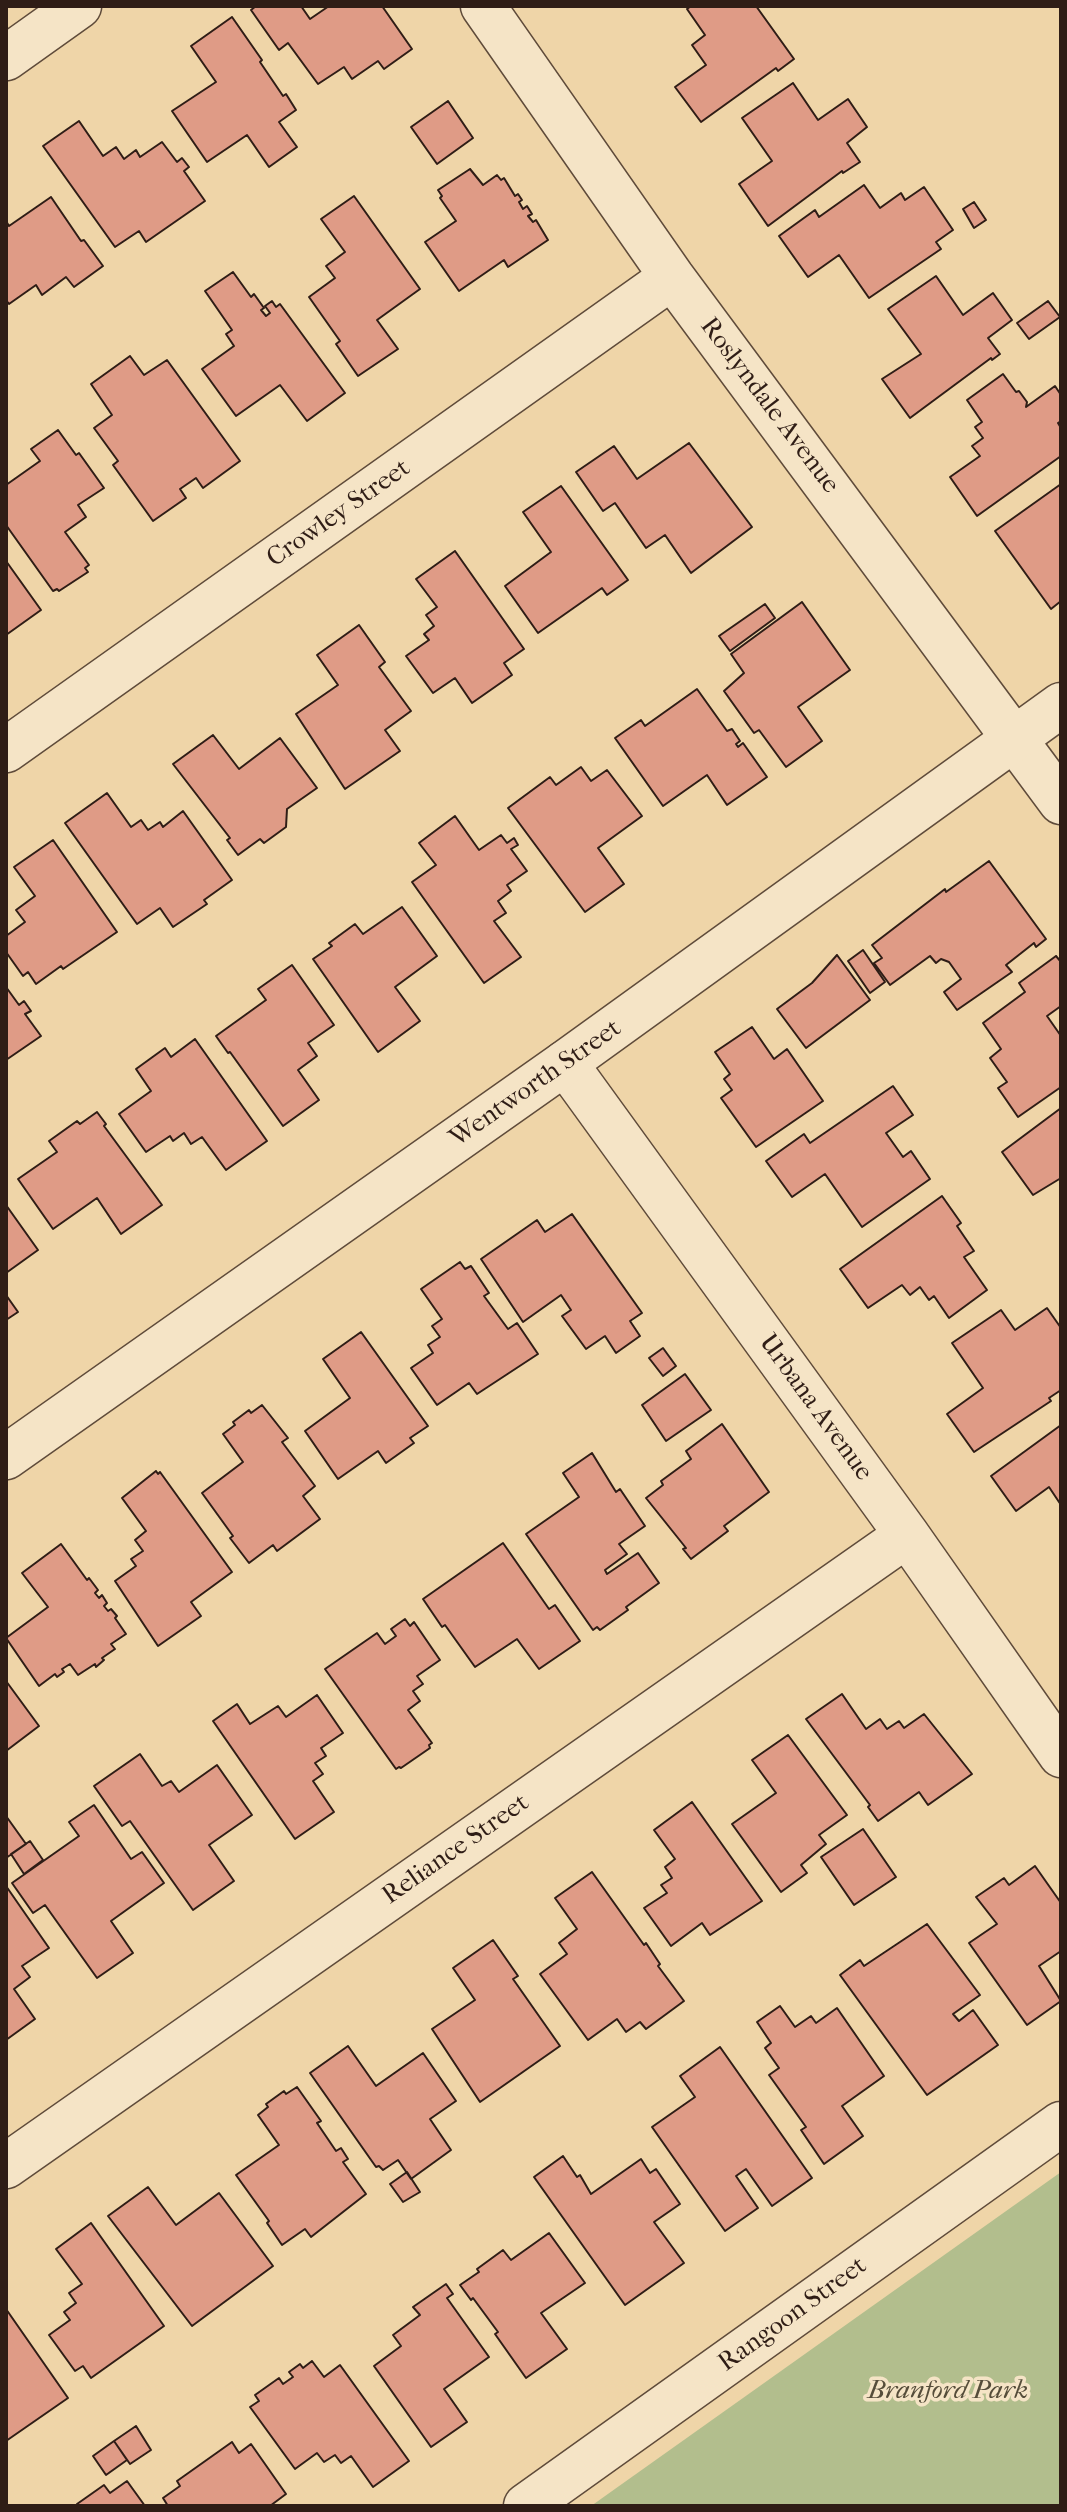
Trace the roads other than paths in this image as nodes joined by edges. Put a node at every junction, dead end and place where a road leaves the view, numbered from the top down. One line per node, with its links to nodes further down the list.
1 (79, 6): 3 (street)
2 (483, 6): 4 (street, Roslyndale Avenue)
3 (6, 58)
4 (672, 277): 6 (street, Roslyndale Avenue); 7 (street, Crowley Street)
5 (1061, 705): 6 (street, Wentworth Street)
6 (1015, 737): 8 (street, Roslyndale Avenue); 9 (street, Wentworth Street)
7 (6, 750)
8 (1061, 802)
9 (565, 1063): 10 (street, Wentworth Street); 11 (street, Urbana Avenue)
10 (6, 1457)
11 (907, 1535): 12 (street, Urbana Avenue); 14 (street, Reliance Street)
12 (1061, 1755)
13 (1061, 2124): 15 (street, Rangoon Street)
14 (6, 2166)
15 (526, 2506)

